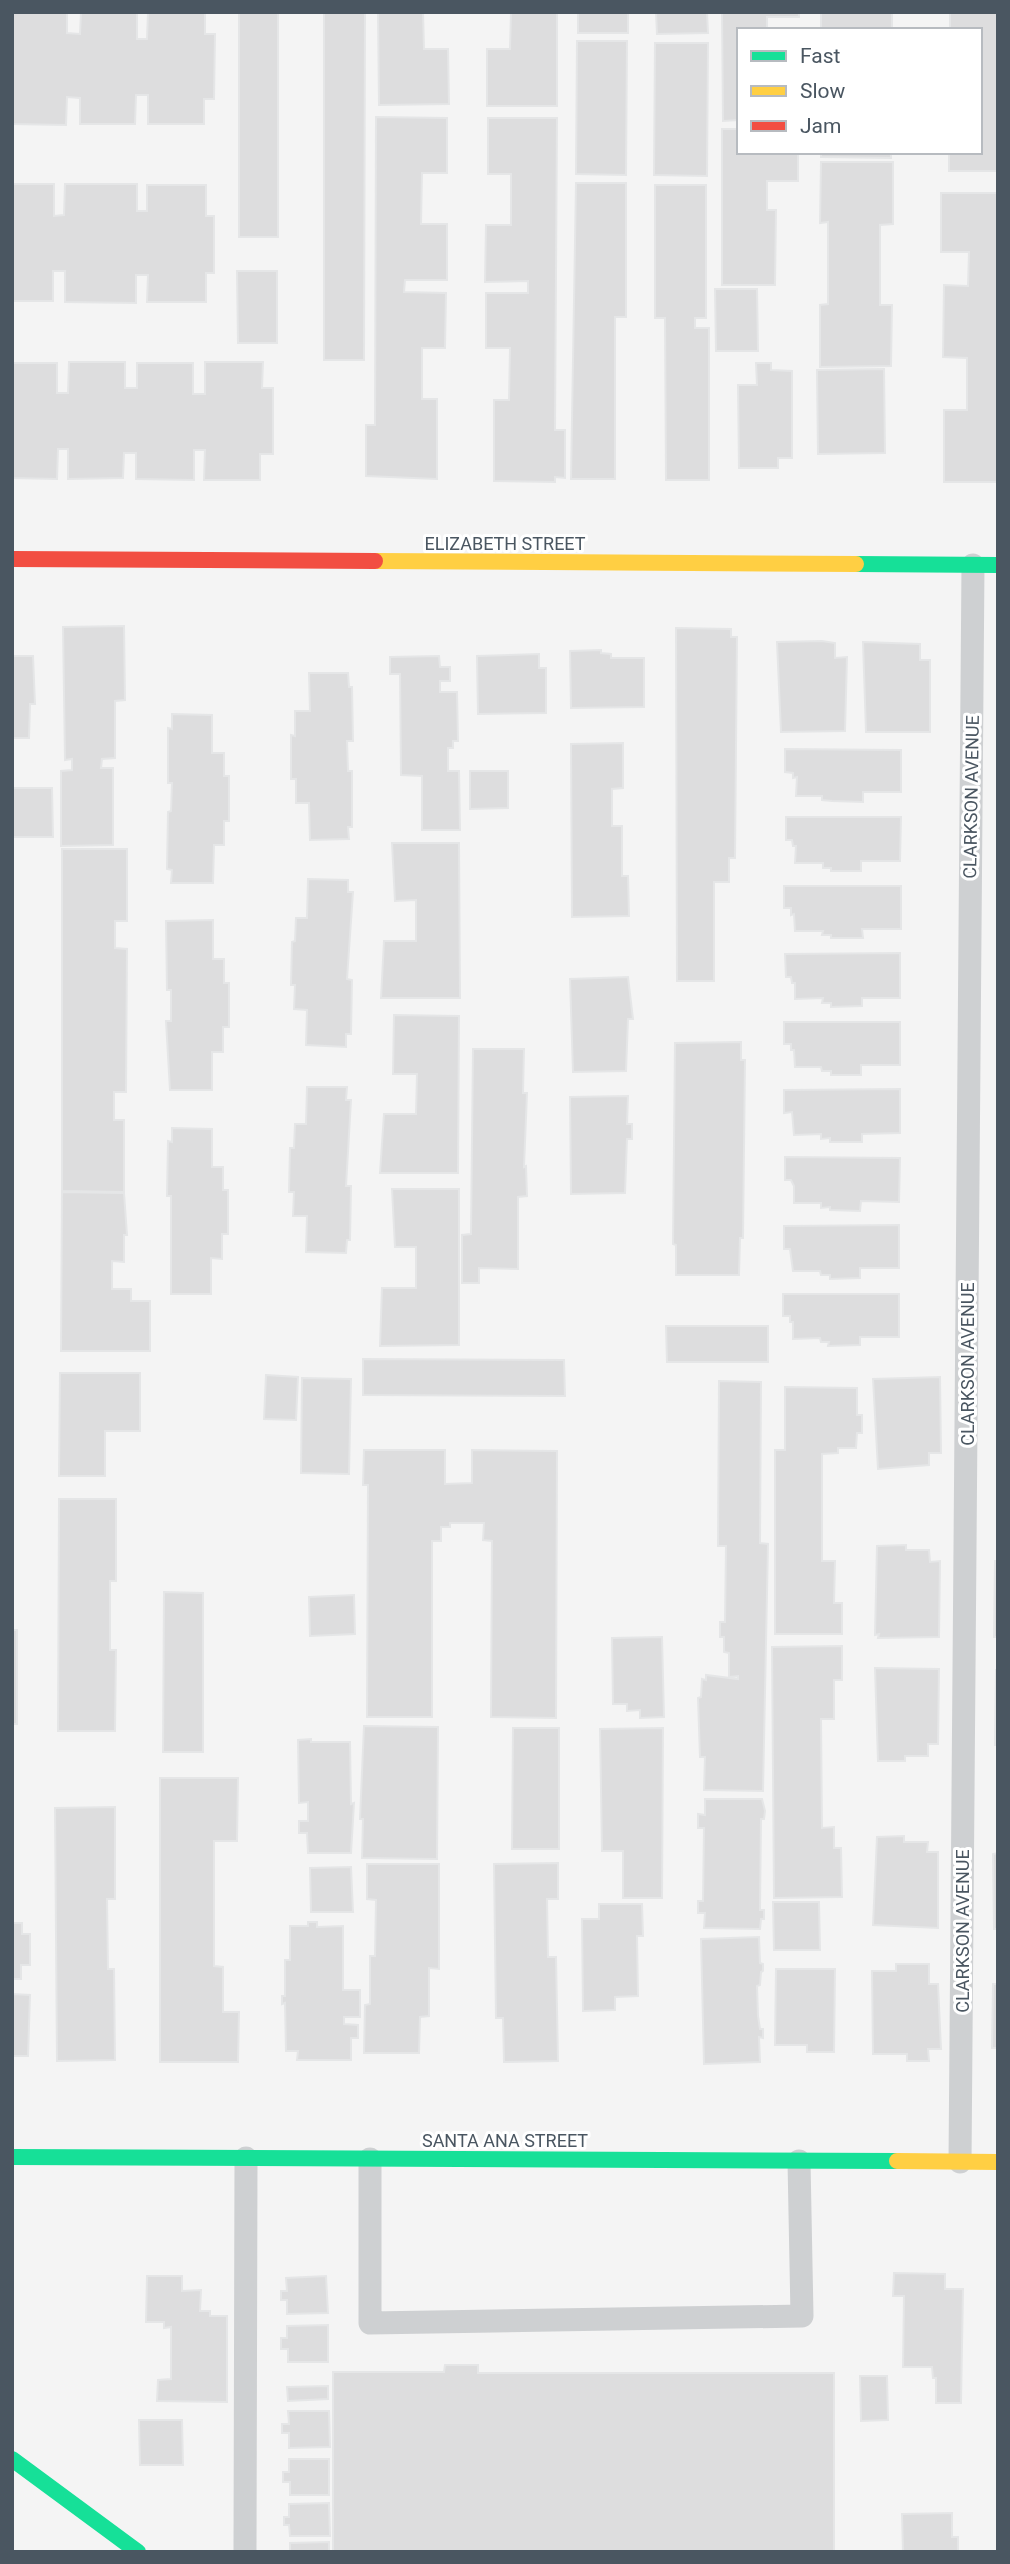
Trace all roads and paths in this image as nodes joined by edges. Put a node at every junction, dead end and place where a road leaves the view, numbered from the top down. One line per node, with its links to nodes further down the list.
1 (12, 559): 2 (street, ELIZABETH STREET)
2 (973, 565): 3 (street, ELIZABETH STREET); 8 (lane, CLARKSON AVENUE)
3 (998, 565)
4 (12, 2157): 5 (street, SANTA ANA STREET)
5 (246, 2158): 6 (street, SANTA ANA STREET); 12 (lane)
6 (369, 2159): 7 (street, SANTA ANA STREET); 7 (lane)
7 (799, 2161): 8 (street, SANTA ANA STREET)
8 (960, 2162): 9 (street, SANTA ANA STREET)
9 (998, 2162)
10 (12, 2459): 11 (street)
11 (138, 2552)
12 (245, 2552)

